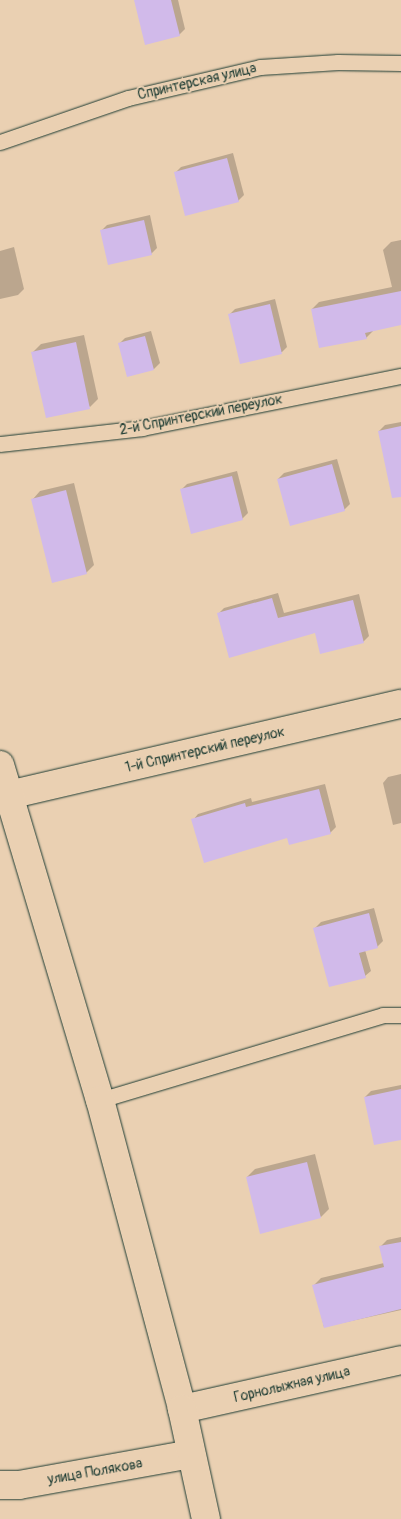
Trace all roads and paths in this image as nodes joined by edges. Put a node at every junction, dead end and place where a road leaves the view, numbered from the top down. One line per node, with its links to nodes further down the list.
1 (401, 63): 2 (lane, Спринтерская улица)
2 (0, 142)
3 (401, 376): 4 (lane, 2-й Спринтерский переулок)
4 (0, 444)
5 (401, 704): 7 (street, 1-й Спринтерский переулок)
6 (0, 765): 7 (street)
7 (9, 795): 9 (street)
8 (401, 1015): 9 (lane)
9 (100, 1100): 11 (street)
10 (401, 1360): 11 (street, Горнолыжная улица)
11 (182, 1409): 12 (street)
12 (191, 1454): 13 (street, улица Полякова); 14 (street)
13 (0, 1485)
14 (206, 1519)

